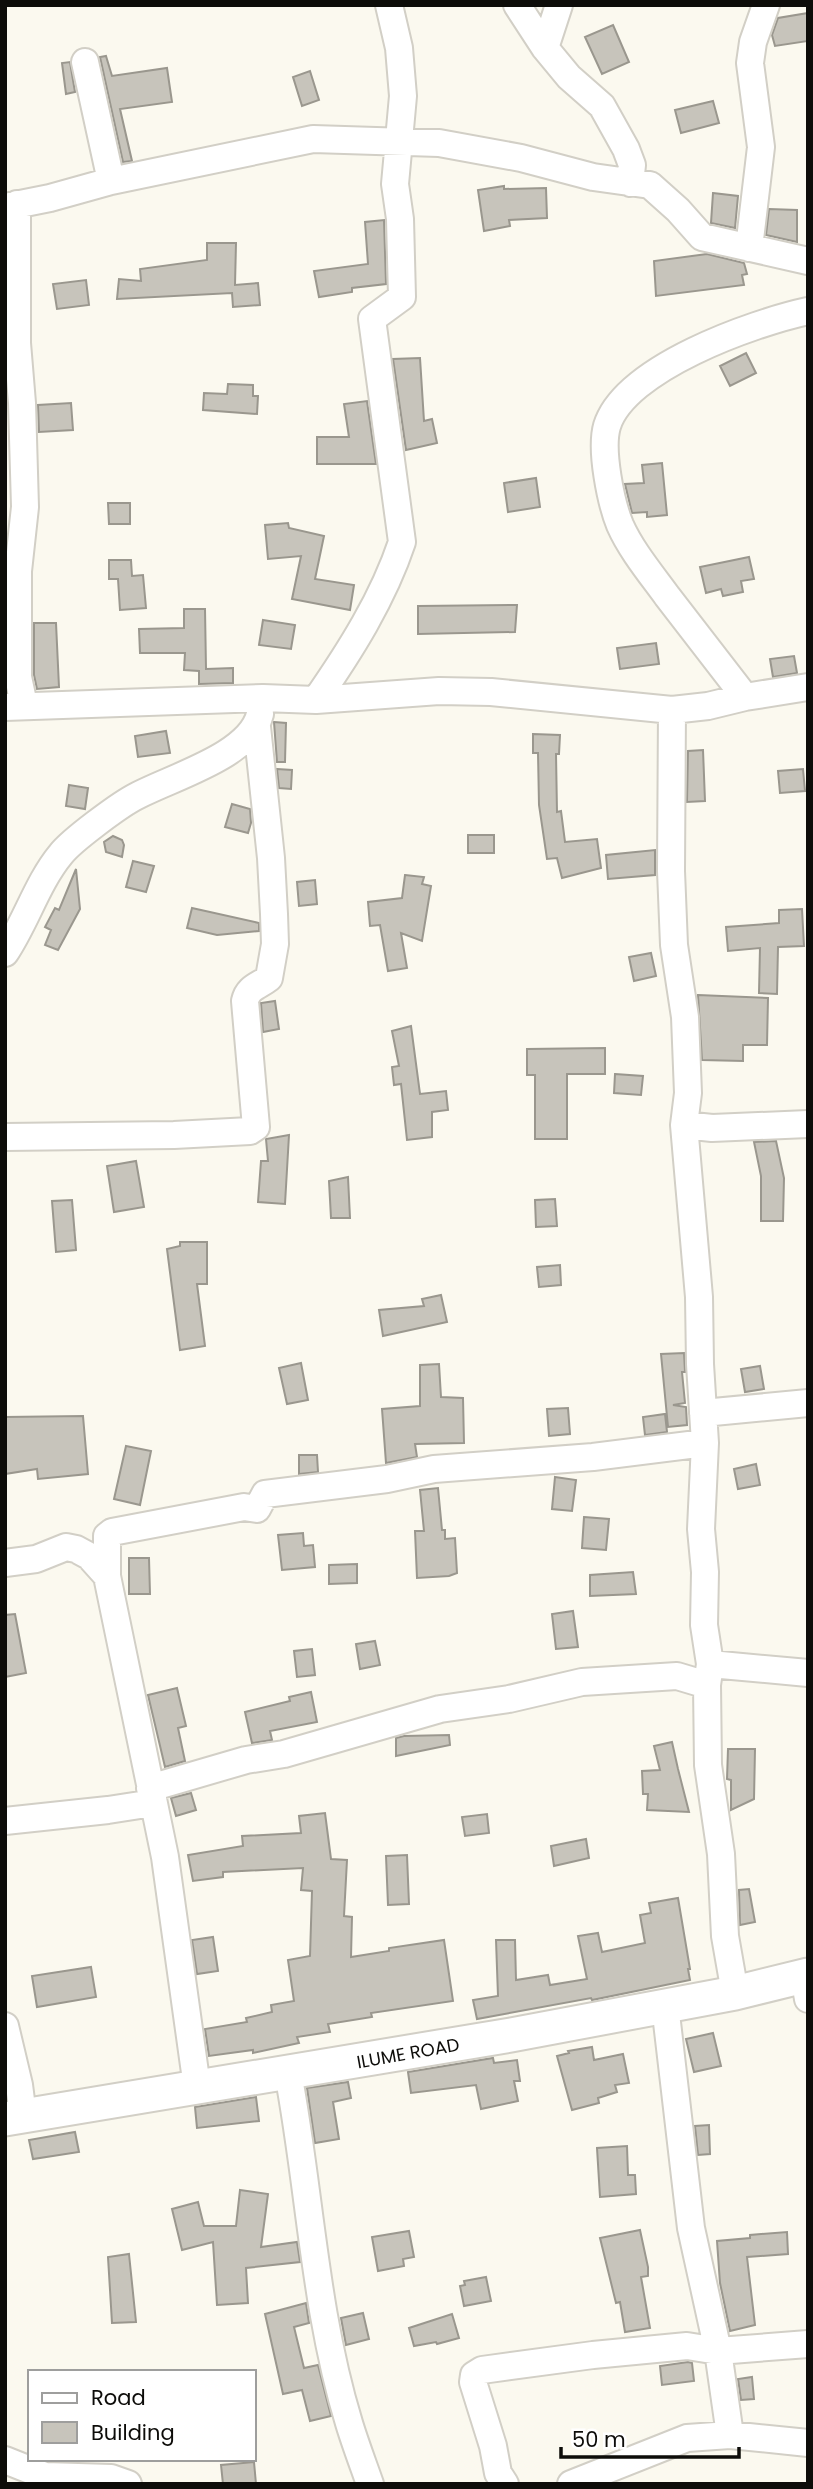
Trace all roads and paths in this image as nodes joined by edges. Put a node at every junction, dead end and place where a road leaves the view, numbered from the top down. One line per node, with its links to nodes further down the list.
1 (389, 5): 7 (street)
2 (517, 5): 5 (street)
3 (559, 5): 5 (street)
4 (766, 5): 11 (street)
5 (545, 48): 9 (street)
6 (85, 62): 8 (street)
7 (398, 142): 8 (street); 9 (street); 17 (street)
8 (111, 181): 10 (street)
9 (630, 183): 11 (street)
10 (11, 206): 18 (street)
11 (749, 248): 12 (street)
12 (808, 261)
13 (808, 312): 15 (street)
14 (808, 687): 15 (street)
15 (745, 697): 19 (street)
16 (263, 698): 17 (street); 18 (street); 20 (street)
17 (316, 700): 19 (street)
18 (15, 706)
19 (672, 710): 23 (street)
20 (257, 727): 21 (street); 24 (street)
21 (5, 953)
22 (808, 1124): 23 (street)
23 (684, 1125): 26 (street)
24 (5, 1137)
25 (808, 1403): 26 (street)
26 (704, 1413): 27 (street)
27 (705, 1443): 29 (street); 31 (street)
28 (5, 1563): 29 (street)
29 (107, 1576): 32 (street)
30 (808, 1672): 31 (street)
31 (709, 1675): 32 (street); 35 (street)
32 (151, 1796): 33 (street); 39 (street)
33 (5, 1822)
34 (806, 1983): 35 (street, ILUME ROAD)
35 (735, 1993): 36 (street, ILUME ROAD)
36 (665, 2005): 38 (street, ILUME ROAD); 42 (street)
37 (5, 2026): 40 (street)
38 (288, 2073): 39 (street, ILUME ROAD); 47 (street)
39 (197, 2087): 40 (street, ILUME ROAD)
40 (14, 2117)
41 (808, 2344): 42 (street)
42 (718, 2351): 43 (street); 48 (street)
43 (730, 2435): 44 (street); 49 (street)
44 (808, 2443)
45 (5, 2460): 46 (street)
46 (128, 2484)
47 (370, 2484)
48 (505, 2484)
49 (571, 2484)

